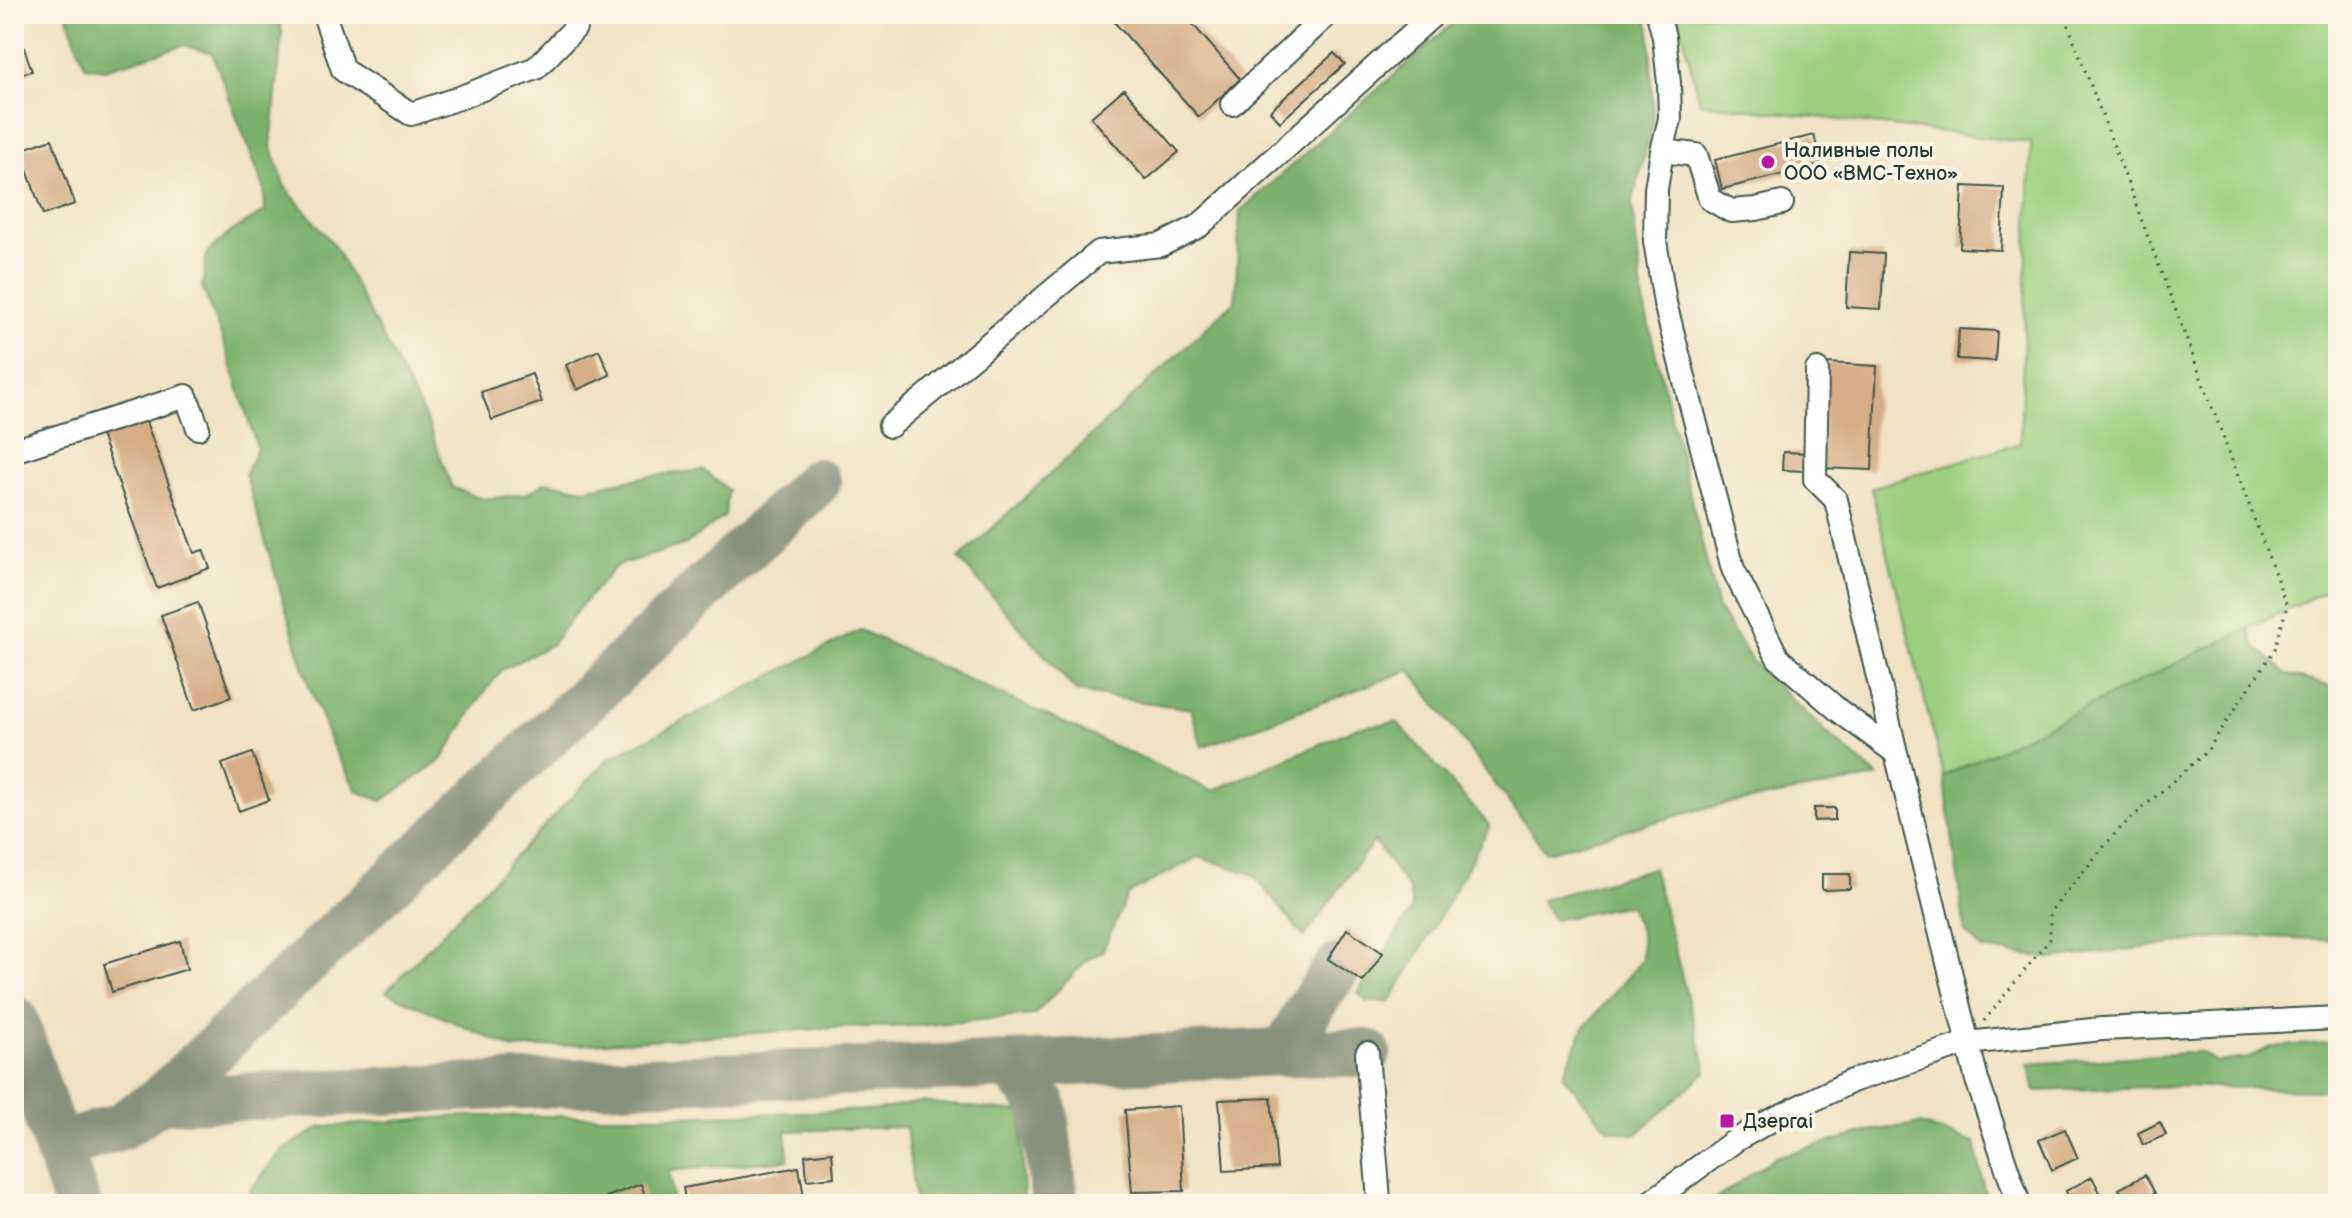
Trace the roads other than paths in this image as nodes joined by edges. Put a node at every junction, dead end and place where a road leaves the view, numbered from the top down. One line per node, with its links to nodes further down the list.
1 (324, 14): 2 (street)
2 (578, 14)
3 (1328, 14): 6 (street)
4 (1434, 14): 10 (street)
5 (1658, 14): 7 (street)
6 (1232, 104)
7 (1662, 151): 8 (street); 13 (street)
8 (1782, 203)
9 (1817, 370): 13 (street)
10 (890, 426)
11 (198, 428): 12 (street)
12 (16, 450)
13 (1896, 753): 15 (street)
14 (2338, 1018): 15 (street)
15 (1967, 1043): 18 (street); 19 (street)
16 (1367, 1053): 17 (street)
17 (1378, 1203)
18 (1648, 1204)
19 (2019, 1204)

